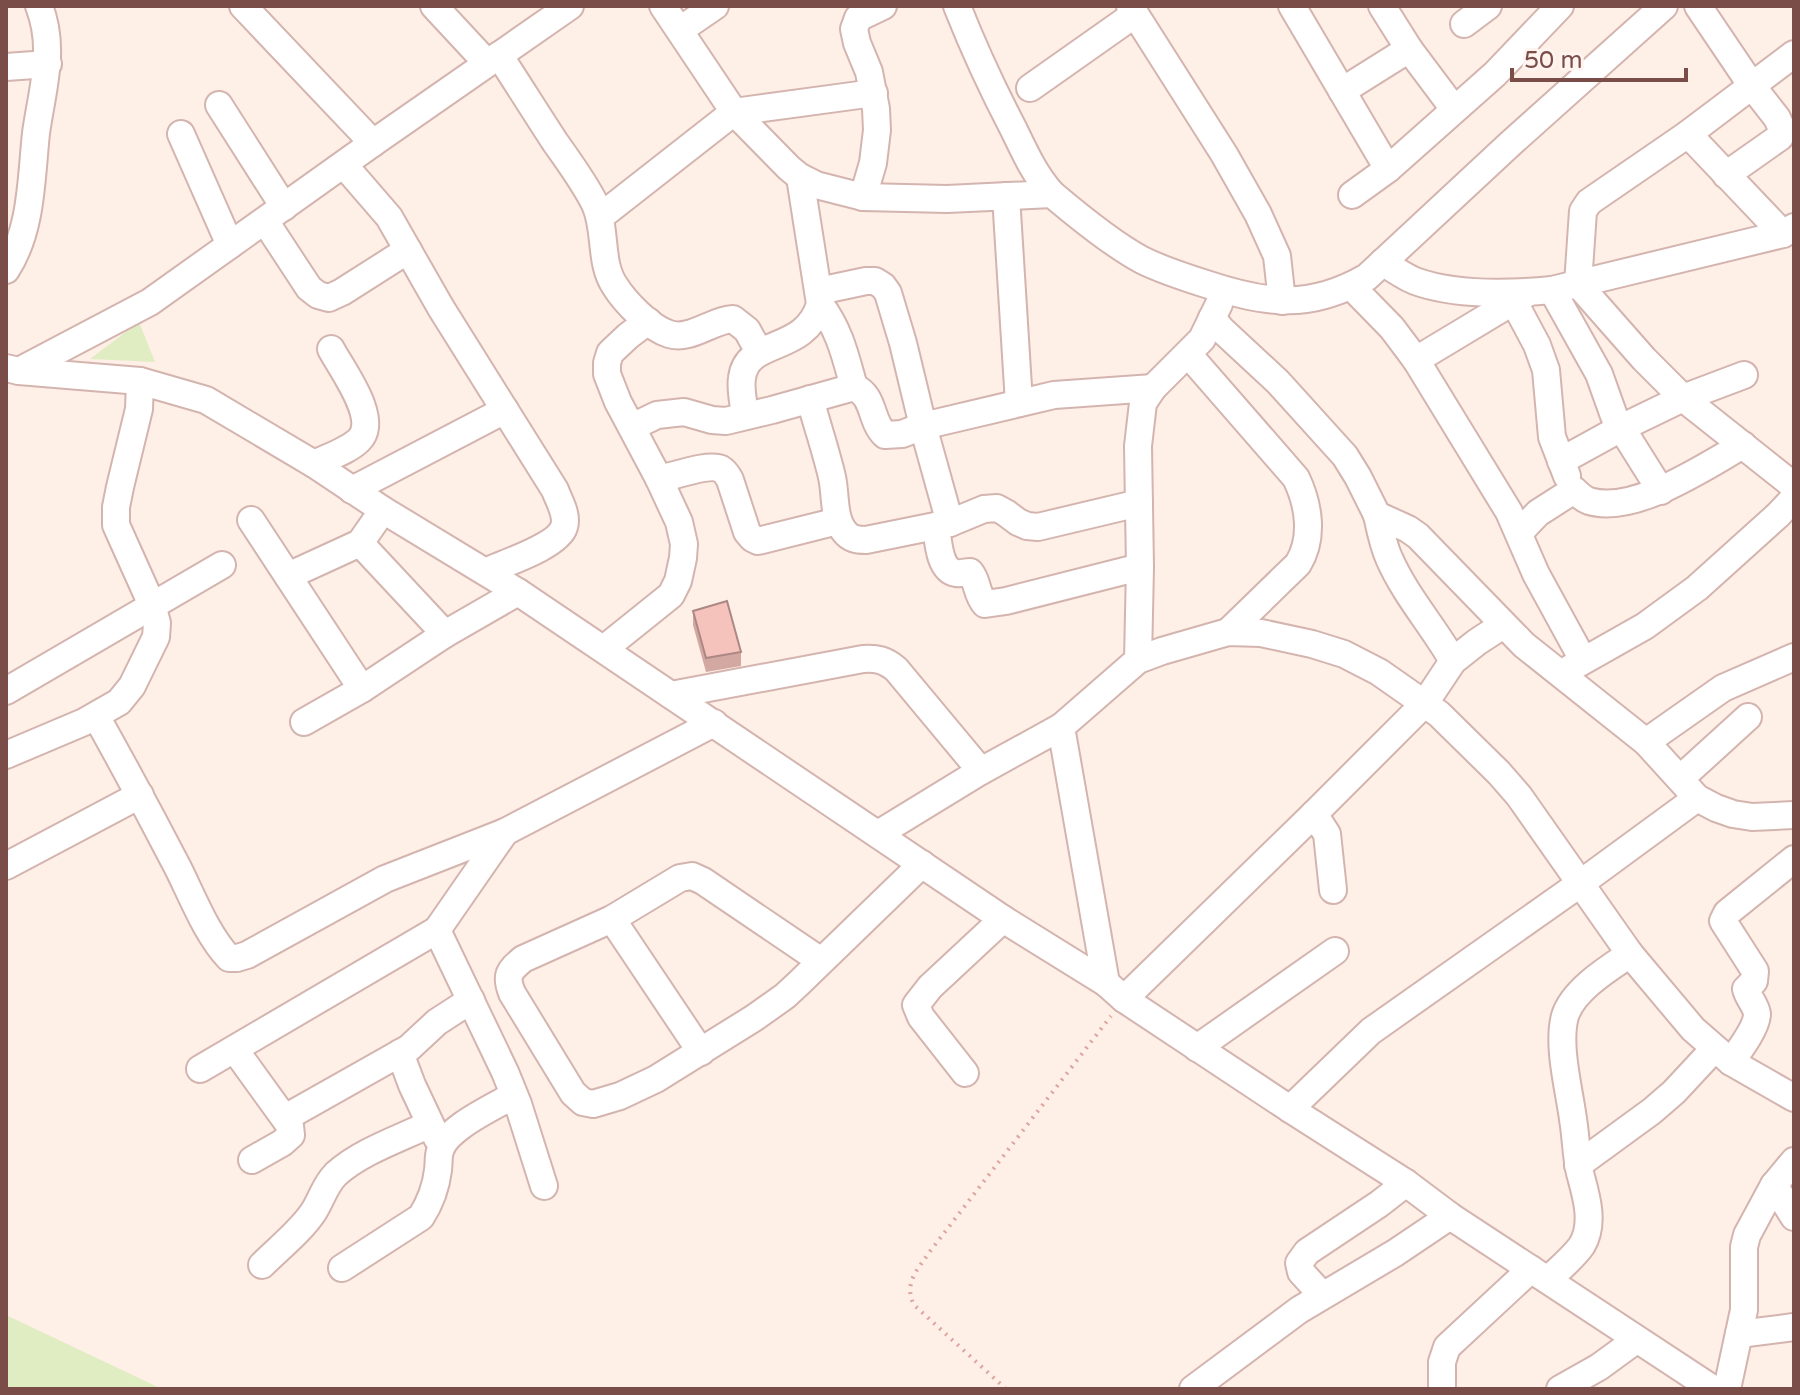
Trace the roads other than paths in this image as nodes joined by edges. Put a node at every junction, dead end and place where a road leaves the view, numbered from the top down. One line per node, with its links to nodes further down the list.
1 (39, 6): 21 (street)
2 (243, 6): 32 (street)
3 (434, 6): 20 (street)
4 (570, 6): 20 (street)
5 (663, 6): 17 (street)
6 (715, 6): 17 (street)
7 (957, 6): 37 (street)
8 (1382, 6): 18 (street)
9 (1488, 6): 16 (street)
10 (1560, 6): 28 (street)
11 (1664, 6): 46 (street)
12 (1698, 6): 23 (street)
13 (876, 7): 26 (street)
14 (1132, 10): 24 (street); 53 (street)
15 (1304, 10): 25 (street)
16 (1464, 24)
17 (680, 30): 29 (street)
18 (1409, 49): 25 (street); 28 (street)
19 (1794, 54): 23 (street)
20 (493, 59): 32 (street); 42 (street)
21 (48, 64): 22 (street); 47 (street)
22 (6, 67)
23 (1752, 86): 31 (street); 35 (street)
24 (1030, 88)
25 (1342, 91): 34 (street)
26 (874, 93): 29 (street); 40 (street)
27 (219, 105): 41 (street)
28 (1454, 109): 34 (street)
29 (734, 112): 36 (street); 42 (street)
30 (181, 134): 44 (street)
31 (1688, 134): 35 (street); 48 (street)
32 (373, 143): 33 (street)
33 (344, 165): 41 (street); 45 (street)
34 (1388, 169): 38 (street)
35 (1726, 175): 43 (street)
36 (800, 177): 40 (street); 52 (street)
37 (1052, 194): 39 (street); 50 (street)
38 (1352, 195)
39 (1006, 196): 40 (street); 67 (street)
40 (863, 197)
41 (274, 214): 44 (street); 45 (street)
42 (600, 217): 55 (street)
43 (1788, 231): 48 (street)
44 (230, 245): 60 (street)
45 (408, 250): 68 (street)
46 (1383, 262): 49 (street); 51 (street)
47 (6, 270)
48 (1578, 284): 51 (street); 65 (street)
49 (1351, 286): 53 (street); 59 (street)
50 (1226, 291): 53 (street); 54 (street)
51 (1532, 295): 59 (street); 72 (street); 74 (street)
52 (820, 298): 57 (street); 63 (street); 70 (street)
53 (1282, 301)
54 (1212, 318): 58 (street); 84 (street)
55 (648, 321): 57 (street); 71 (street)
56 (331, 349): 75 (street)
57 (759, 352): 69 (street)
58 (1188, 354): 64 (street); 97 (street)
59 (1416, 360): 88 (street)
60 (12, 369): 62 (street)
61 (1744, 375): 65 (street)
62 (140, 381): 75 (street); 95 (street)
63 (854, 387): 66 (street); 70 (street)
64 (1153, 388): 67 (street); 82 (street)
65 (1683, 398): 72 (street); 73 (street)
66 (810, 399): 69 (street); 86 (street)
67 (1019, 403): 70 (street)
68 (505, 410): 78 (street); 92 (street)
69 (745, 416): 71 (street)
70 (923, 426): 87 (street)
71 (632, 427): 76 (street)
72 (1621, 428): 74 (street); 80 (street)
73 (1743, 445): 77 (street); 80 (street)
74 (1561, 461): 79 (street)
75 (314, 464): 78 (street)
76 (659, 479): 86 (street); 99 (street)
77 (1794, 486)
78 (352, 490): 83 (street)
79 (1574, 490): 80 (street); 88 (street)
80 (1661, 491)
81 (1794, 498): 103 (street)
82 (1139, 503): 87 (street); 91 (street)
83 (383, 510): 89 (street); 92 (street)
84 (1377, 515): 96 (street); 102 (street)
85 (251, 520): 93 (street)
86 (838, 521): 87 (street)
87 (943, 524): 91 (street)
88 (1519, 533): 103 (street)
89 (360, 543): 93 (street); 98 (street)
90 (222, 565): 95 (street)
91 (1140, 567): 101 (street)
92 (487, 571): 94 (street)
93 (288, 576): 104 (street)
94 (518, 592): 98 (street); 99 (street)
95 (152, 605): 105 (street); 108 (street)
96 (1503, 625): 102 (street); 103 (street)
97 (1228, 632): 101 (street); 107 (street)
98 (445, 634): 104 (street)
99 (605, 648): 106 (street)
100 (1794, 657): 113 (street)
101 (1138, 660): 112 (street)
102 (1453, 661): 107 (street)
103 (1573, 667): 113 (street)
104 (362, 689): 110 (street)
105 (6, 691)
106 (671, 695): 111 (street); 115 (street)
107 (1425, 703): 118 (street); 125 (street)
108 (96, 716): 114 (street); 117 (street)
109 (1748, 717): 116 (street)
110 (304, 722)
111 (714, 723): 120 (street); 121 (street)
112 (1061, 727): 115 (street); 133 (street)
113 (1646, 742): 116 (street)
114 (6, 755)
115 (981, 771): 121 (street)
116 (1689, 788): 119 (street); 125 (street)
117 (140, 795): 120 (street); 124 (street)
118 (1314, 814): 126 (street); 133 (street)
119 (1794, 815)
120 (505, 832): 129 (street)
121 (878, 834): 123 (street)
122 (1794, 859): 139 (street)
123 (922, 864): 128 (street); 132 (street)
124 (6, 866)
125 (1581, 883): 131 (street); 144 (street)
126 (1333, 890)
127 (612, 919): 132 (street); 137 (street); 137 (street)
128 (1003, 919): 133 (street); 141 (street)
129 (437, 930): 134 (street); 136 (street)
130 (1335, 951): 135 (street)
131 (1630, 954): 139 (street); 149 (street)
132 (821, 961): 137 (street)
133 (1115, 991): 135 (street)
134 (471, 1000): 138 (street); 142 (street)
135 (1197, 1048): 144 (street)
136 (235, 1050): 140 (street); 145 (street)
137 (701, 1052)
138 (400, 1053): 145 (street); 146 (street)
139 (1723, 1056): 143 (street); 149 (street)
140 (200, 1069)
141 (965, 1073)
142 (514, 1095): 146 (street); 152 (street)
143 (1794, 1098)
144 (1290, 1109): 150 (street)
145 (285, 1118): 147 (street)
146 (435, 1136): 155 (street); 156 (street)
147 (252, 1160)
148 (1794, 1161): 151 (street)
149 (1578, 1165): 157 (street)
150 (1406, 1183): 153 (street); 158 (street)
151 (1774, 1185): 154 (street); 160 (street)
152 (544, 1186)
153 (1450, 1216): 157 (street); 158 (street)
154 (1794, 1217)
155 (262, 1265)
156 (342, 1268)
157 (1539, 1274): 161 (street); 163 (street)
158 (1322, 1295): 164 (street)
159 (1794, 1327): 160 (street)
160 (1739, 1334): 167 (street)
161 (1636, 1340): 162 (street); 166 (street)
162 (1603, 1378): 165 (street)
163 (1441, 1388)
164 (1193, 1389)
165 (1560, 1389)
166 (1713, 1389)
167 (1727, 1389)

